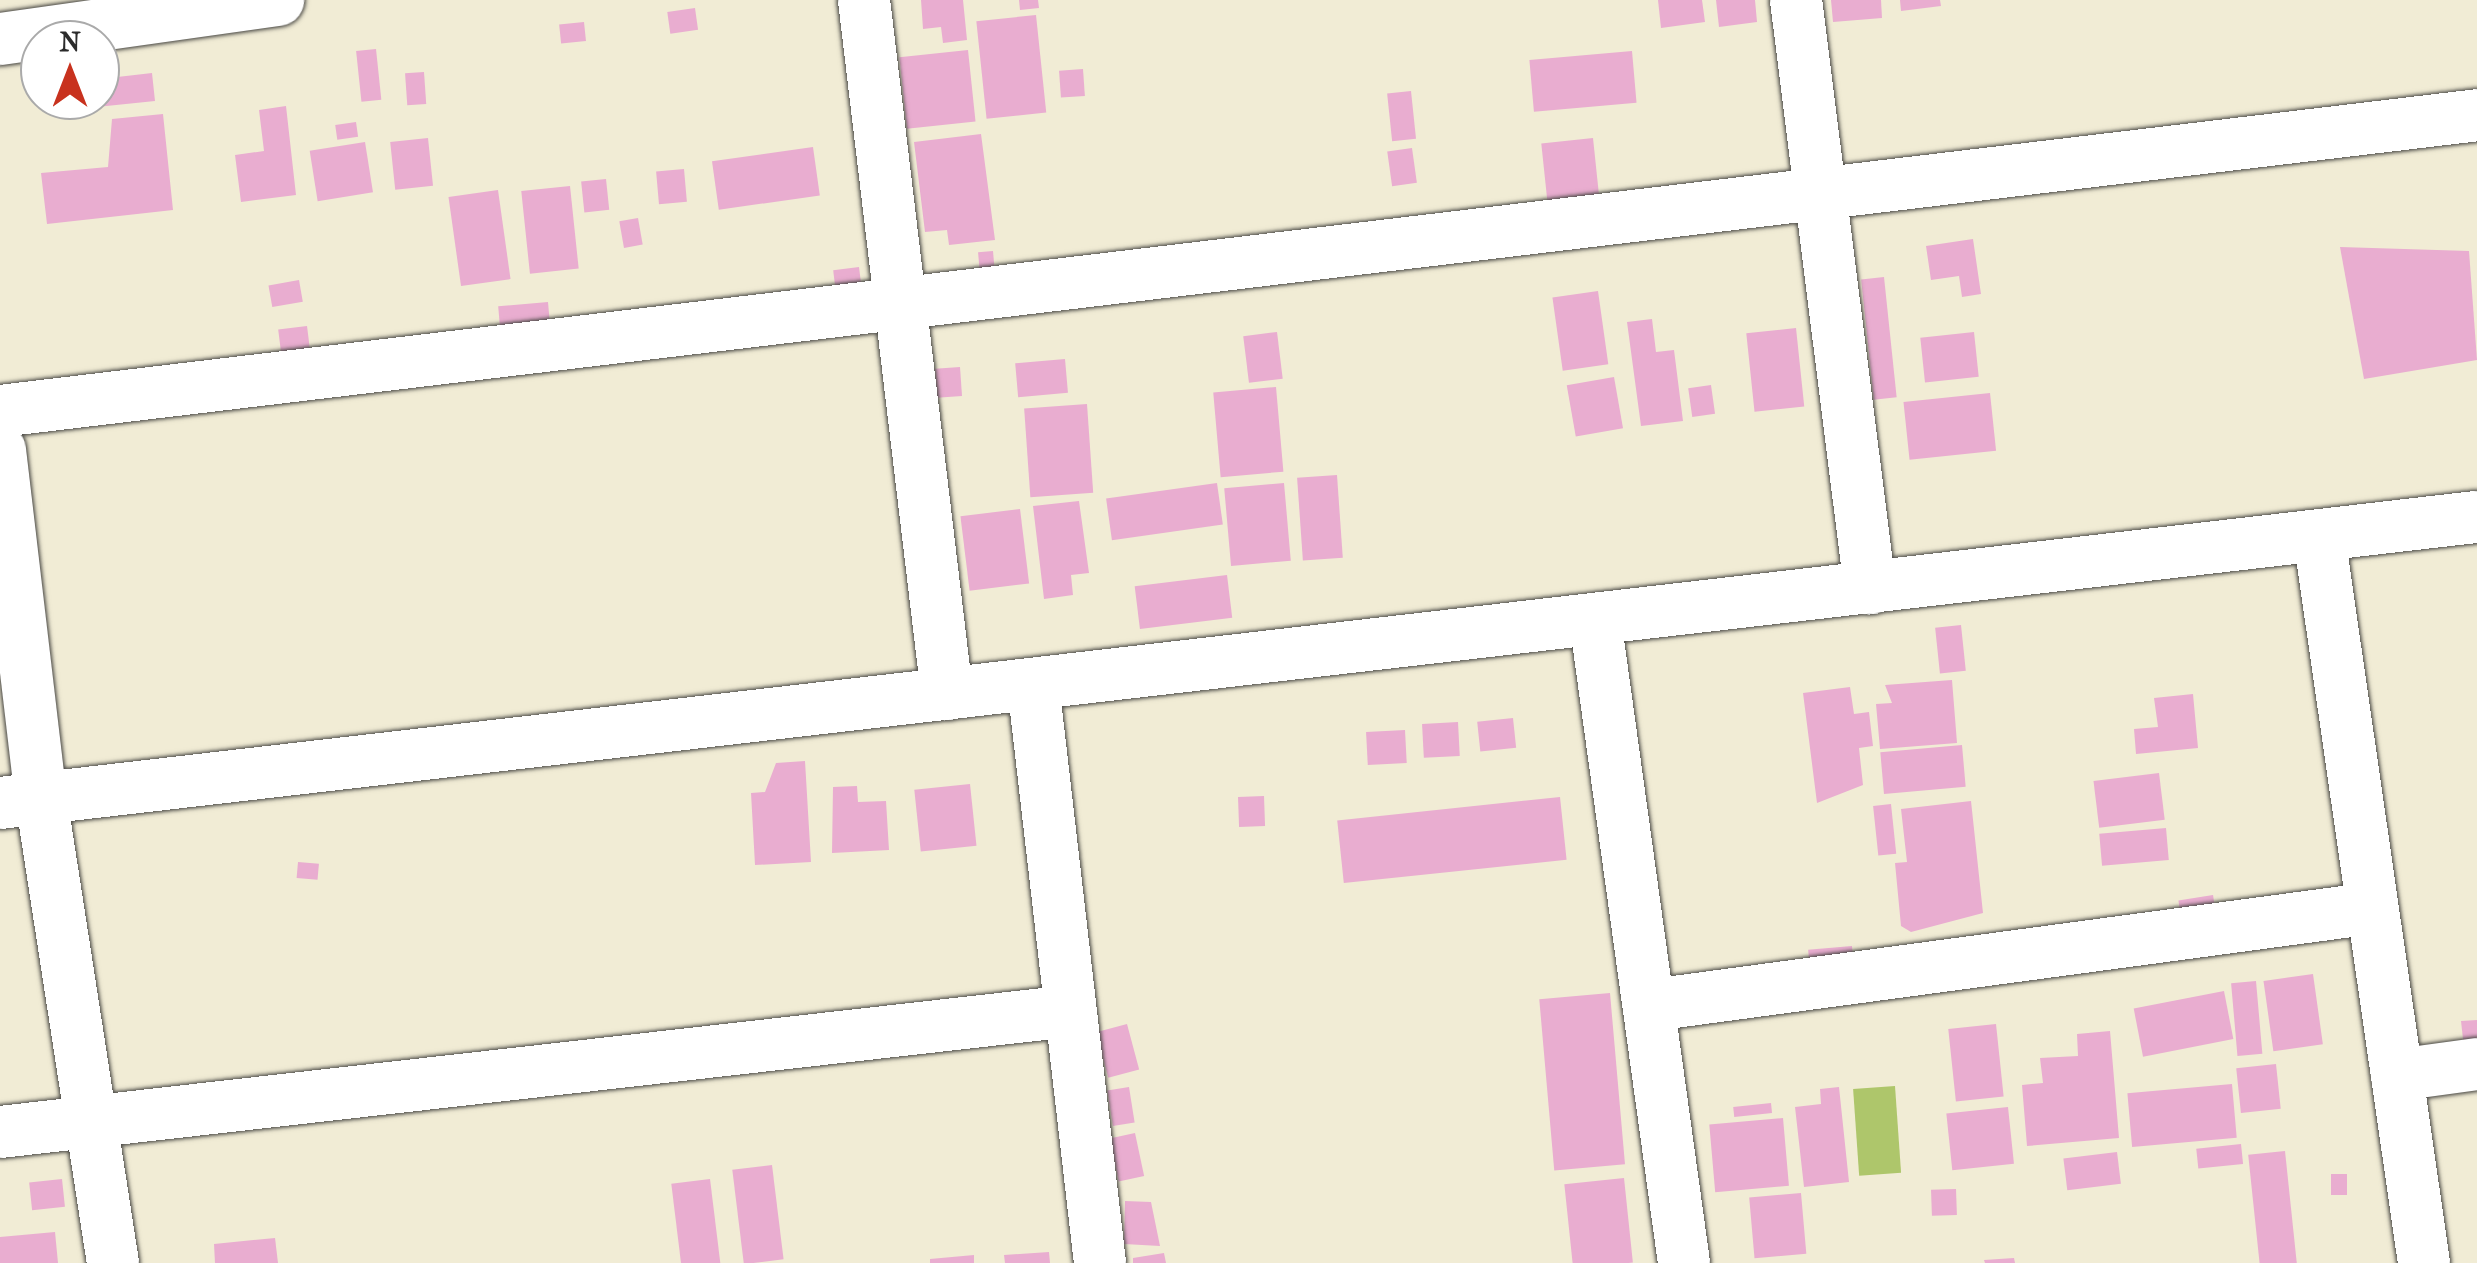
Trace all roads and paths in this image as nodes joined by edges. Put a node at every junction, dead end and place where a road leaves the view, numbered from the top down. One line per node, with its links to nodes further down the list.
1 (278, 0): 4 (street)
2 (864, 0): 7 (street)
3 (1796, 0): 6 (street)
4 (0, 39)
5 (2477, 114): 6 (street)
6 (1820, 193): 7 (street); 12 (street)
7 (901, 307): 8 (street); 15 (street)
8 (0, 410)
9 (0, 450): 16 (street)
10 (2477, 518): 11 (street)
11 (2319, 536): 12 (street); 17 (street)
12 (1870, 588): 13 (street)
13 (1595, 619): 14 (street); 18 (street)
14 (1033, 684): 15 (street); 19 (street)
15 (947, 694): 16 (street)
16 (20, 800): 22 (street)
17 (2373, 908): 18 (street); 21 (street)
18 (1652, 1004): 26 (street)
19 (1070, 1011): 22 (street); 25 (street)
20 (2477, 1064): 21 (street)
21 (2397, 1076): 27 (street)
22 (93, 1121): 23 (street); 24 (street)
23 (0, 1132)
24 (113, 1263)
25 (1100, 1263)
26 (1684, 1263)
27 (2424, 1263)

